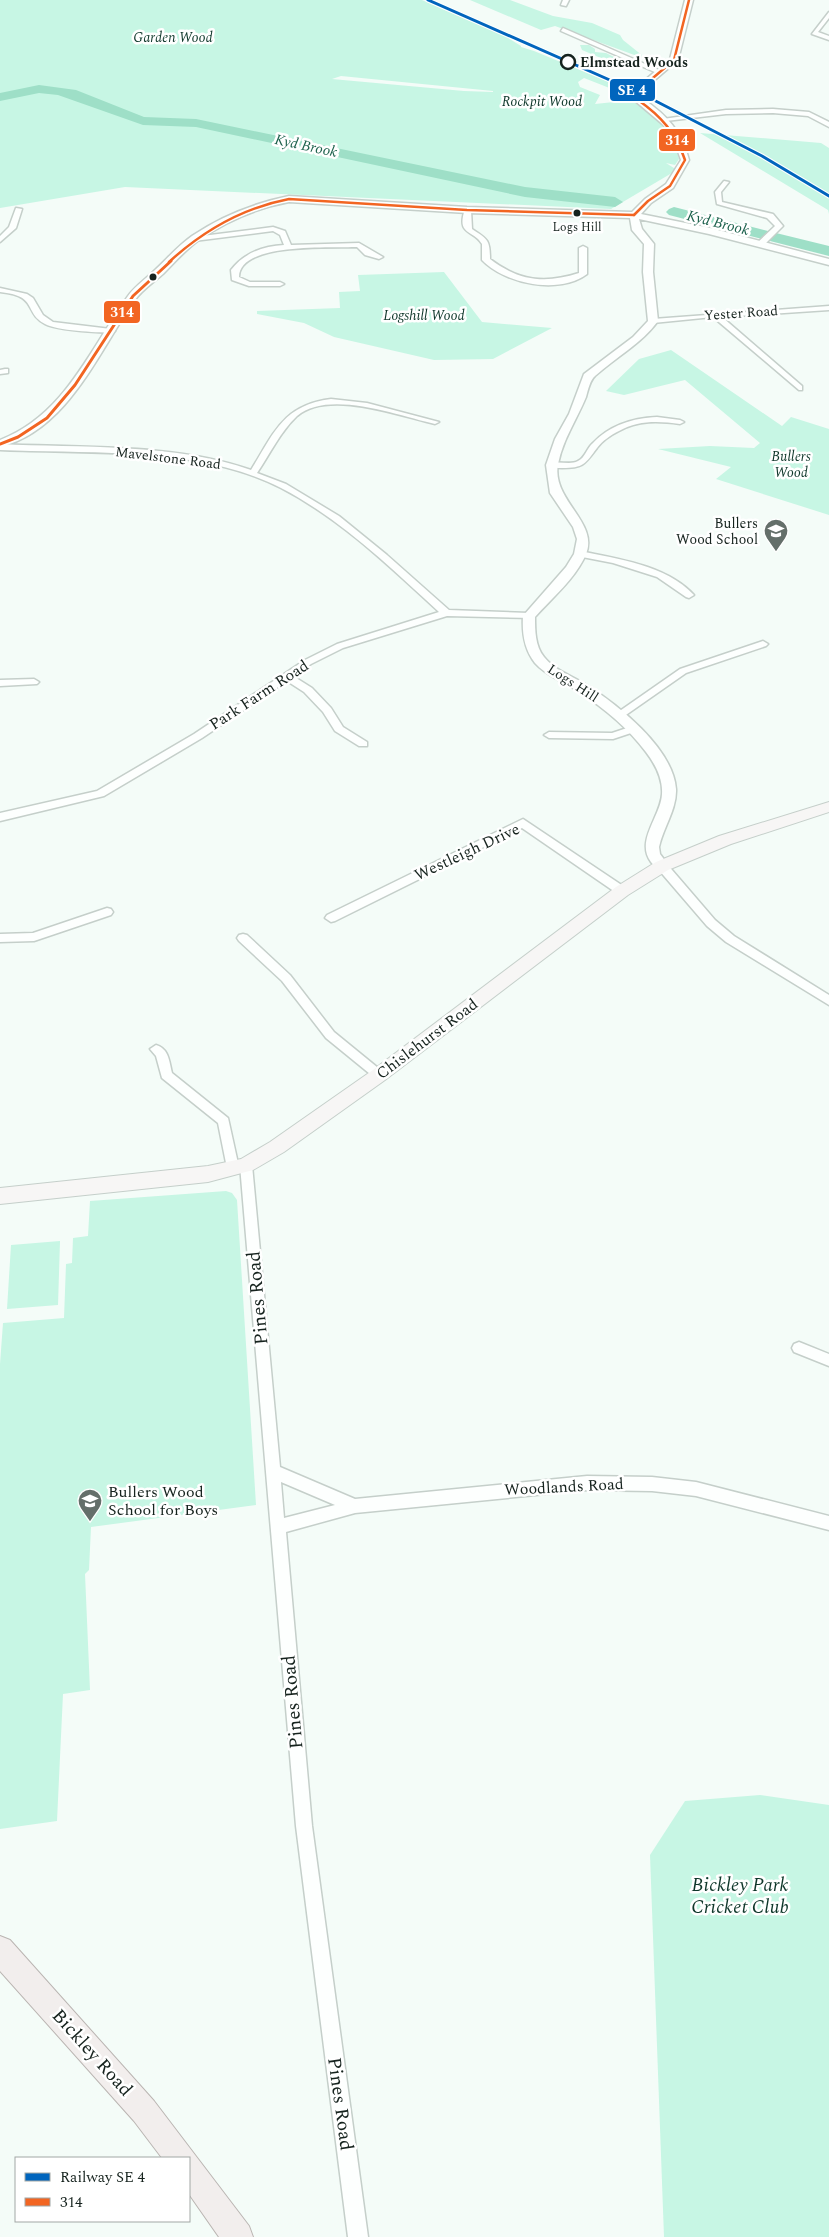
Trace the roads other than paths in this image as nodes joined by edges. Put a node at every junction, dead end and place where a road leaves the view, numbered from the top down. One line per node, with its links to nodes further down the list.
1 (689, 0): 5 (street)
2 (829, 14): 4 (street)
3 (564, 30): 5 (street)
4 (829, 38)
5 (659, 72): 8 (street)
6 (822, 113): 7 (street)
7 (809, 114): 8 (street); 9 (street)
8 (666, 119): 13 (street)
9 (829, 125)
10 (726, 182): 16 (street)
11 (18, 209): 15 (street)
12 (467, 210): 13 (street); 14 (street); 18 (street)
13 (634, 215): 16 (street); 25 (street)
14 (194, 239): 17 (street); 26 (street)
15 (0, 240)
16 (760, 244): 20 (street)
17 (288, 248): 19 (street); 21 (street)
18 (583, 248)
19 (378, 257)
20 (829, 262)
21 (280, 284)
22 (0, 290): 26 (street)
23 (829, 308): 24 (street, Yester Road)
24 (715, 315): 25 (street, Yester Road); 27 (street)
25 (653, 321): 33 (street)
26 (110, 331): 30 (street)
27 (799, 388)
28 (435, 422): 34 (street)
29 (680, 422): 33 (street)
30 (18, 437): 31 (street); 32 (street)
31 (0, 446): 32 (street, Mavelstone Road)
32 (22, 449): 34 (street, Mavelstone Road)
33 (552, 465): 35 (street)
34 (253, 473): 37 (street, Mavelstone Road)
35 (580, 554): 36 (street); 38 (street)
36 (689, 595)
37 (446, 612): 38 (street, Park Farm Road); 40 (street, Park Farm Road)
38 (529, 616): 43 (street, Logs Hill)
39 (763, 644): 43 (street)
40 (286, 676): 48 (street); 50 (street, Park Farm Road)
41 (34, 682): 42 (street)
42 (0, 683)
43 (619, 714): 45 (street, Logs Hill)
44 (568, 722): 47 (street)
45 (633, 729): 47 (street); 51 (street, Logs Hill)
46 (549, 735): 47 (street)
47 (569, 735)
48 (363, 744)
49 (829, 807): 51 (main road, Chislehurst Road)
50 (0, 817)
51 (662, 866): 52 (main road, Chislehurst Road); 57 (street)
52 (622, 891): 54 (street, Westleigh Drive); 59 (main road, Chislehurst Road)
53 (107, 912): 55 (street)
54 (331, 918)
55 (0, 938)
56 (243, 938): 59 (street)
57 (829, 1001)
58 (156, 1048): 60 (street, Pines Road)
59 (379, 1075): 60 (main road, Chislehurst Road)
60 (240, 1167): 61 (main road, Chislehurst Road); 64 (street, Pines Road)
61 (0, 1196)
62 (799, 1348): 63 (street)
63 (829, 1360)
64 (272, 1471): 65 (street, Woodlands Road); 67 (street, Pines Road)
65 (355, 1506): 66 (street, Woodlands Road); 67 (street, Woodlands Road)
66 (829, 1523)
67 (278, 1527): 71 (street, Pines Road)
68 (0, 1950): 69 (main road, Bickley Road)
69 (179, 2157)
70 (190, 2170): 72 (main road)
71 (357, 2229)
72 (238, 2237)

